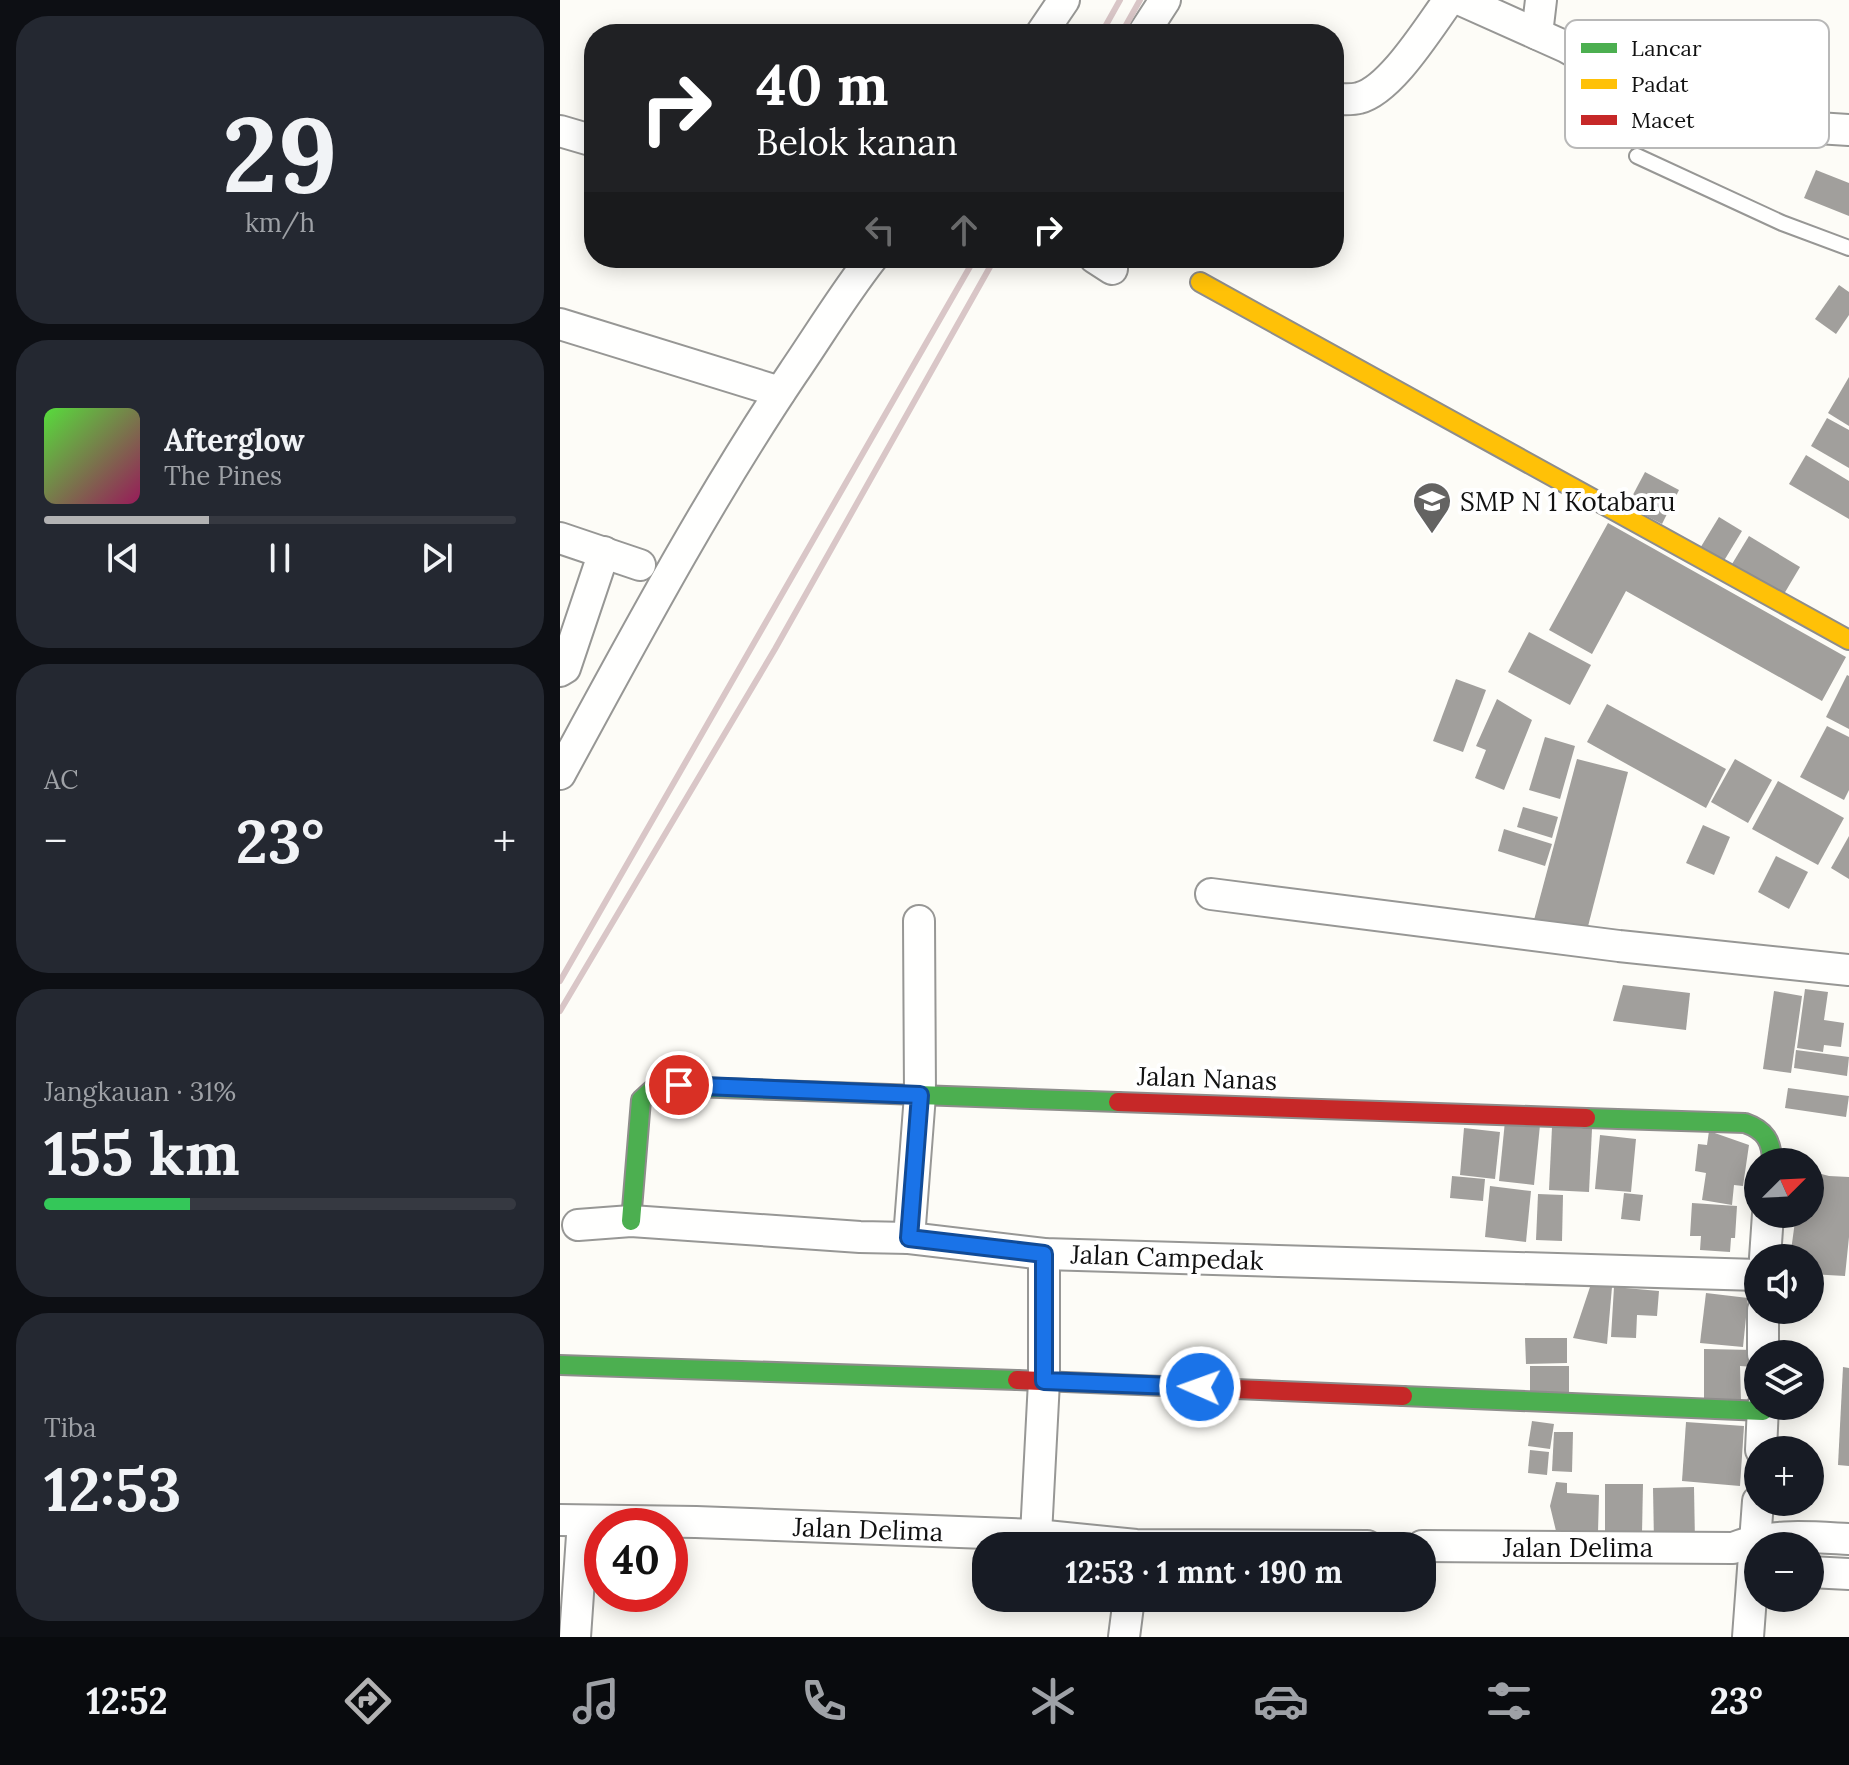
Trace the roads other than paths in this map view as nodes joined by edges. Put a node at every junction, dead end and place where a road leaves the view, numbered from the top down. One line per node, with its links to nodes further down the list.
1 (1064, 0): 6 (street)
2 (1165, 0): 7 (street)
3 (1449, 0): 10 (street)
4 (1461, 0): 8 (street)
5 (1541, 0): 8 (street)
6 (1048, 24)
7 (1149, 24)
8 (1537, 34): 9 (street)
9 (1565, 47)
10 (1344, 99)
11 (1829, 129): 12 (street)
12 (1849, 130)
13 (560, 131): 14 (street)
14 (584, 138)
15 (1637, 156): 16 (lane)
16 (1849, 248)
17 (864, 268): 20 (street)
18 (1200, 282): 24 (street)
19 (560, 324): 20 (street)
20 (780, 392): 26 (street)
21 (560, 538): 22 (street)
22 (604, 552): 23 (street); 25 (street)
23 (640, 565)
24 (1849, 640)
25 (560, 671)
26 (560, 774)
27 (1211, 894): 29 (street)
28 (919, 921): 30 (street)
29 (1849, 970)
30 (920, 1095): 31 (street, Jalan Nanas); 32 (street, Jalan Nanas); 34 (street)
31 (1772, 1148)
32 (631, 1221): 33 (street, Jalan Campedak); 34 (street, Jalan Campedak)
33 (578, 1225)
34 (909, 1238): 35 (street, Jalan Campedak)
35 (1044, 1254): 36 (street, Jalan Campedak); 38 (street)
36 (1744, 1275)
37 (560, 1365): 38 (street)
38 (1044, 1381): 39 (street); 41 (street)
39 (1744, 1407)
40 (572, 1520): 42 (street, Jalan Delima); 51 (street)
41 (1036, 1532)
42 (972, 1533)
43 (1824, 1537): 44 (street, Jalan Delima)
44 (1849, 1539)
45 (1436, 1546): 46 (street, Jalan Delima)
46 (1744, 1553)
47 (1824, 1573): 48 (street)
48 (1849, 1574)
49 (1127, 1612): 52 (street)
50 (1749, 1612): 53 (street)
51 (575, 1637)
52 (1124, 1637)
53 (1748, 1637)

